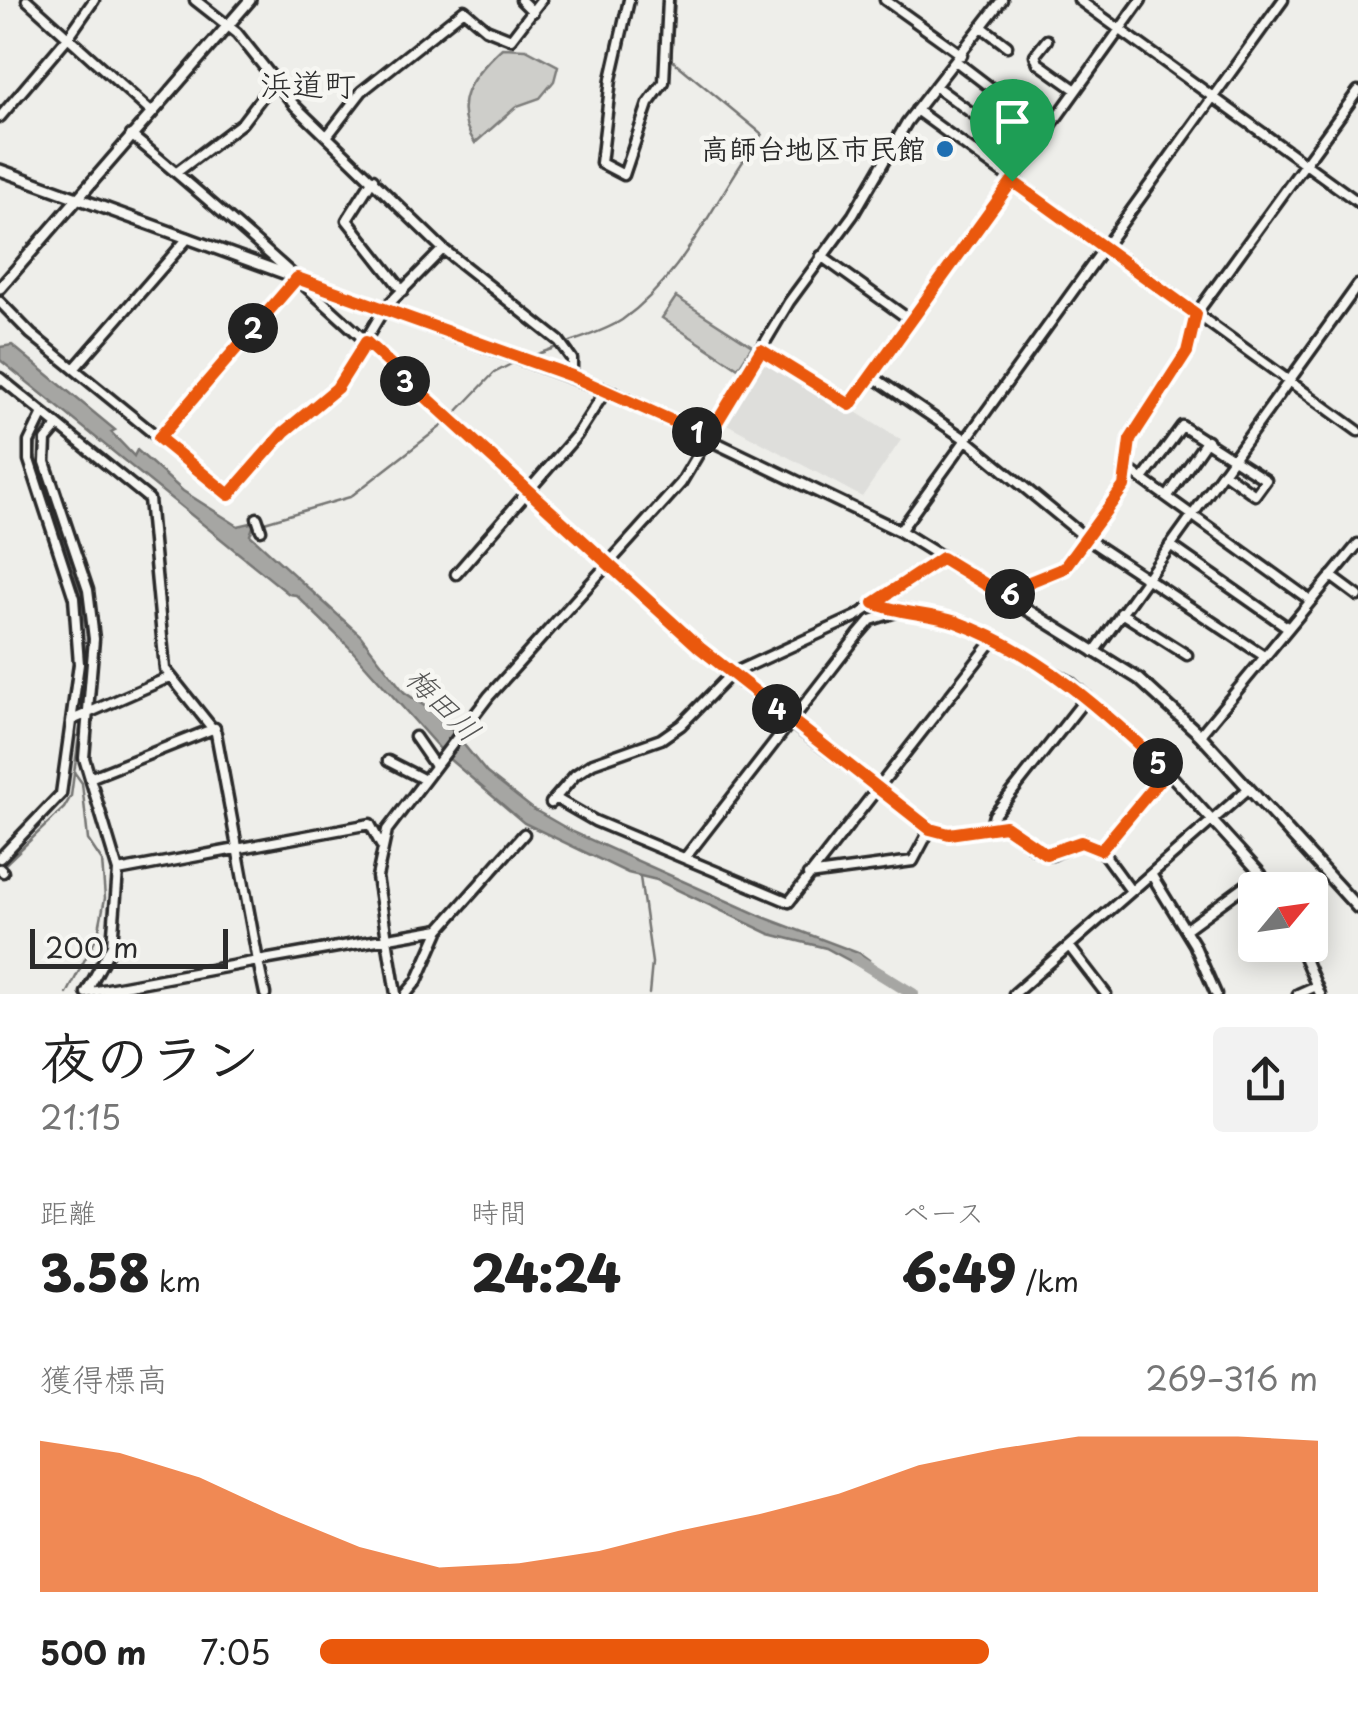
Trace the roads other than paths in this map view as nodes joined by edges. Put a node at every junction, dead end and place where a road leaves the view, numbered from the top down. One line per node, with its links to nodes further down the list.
1 (27, 0): 18 (street)
2 (94, 0): 18 (street)
3 (195, 0): 15 (street)
4 (250, 0): 15 (main road)
5 (521, 0): 14 (street)
6 (540, 0): 14 (street)
7 (629, 0): 8 (street)
8 (668, 0)
9 (885, 0): 21 (street)
10 (1002, 0): 16 (street)
11 (1079, 0): 17 (street)
12 (1141, 0): 17 (street)
13 (1283, 0): 26 (street)
14 (534, 12): 32 (street)
15 (226, 24): 22 (street); 28 (main road)
16 (982, 27): 20 (street); 21 (street)
17 (1119, 30): 24 (street); 26 (street)
18 (70, 36): 28 (street); 29 (street)
19 (1046, 40): 24 (street)
20 (1007, 46)
21 (959, 58): 23 (street); 30 (street)
22 (274, 81): 32 (street); 36 (street)
23 (935, 86): 27 (street); 33 (street)
24 (1076, 90): 30 (street)
25 (1358, 91): 34 (street)
26 (1214, 96): 34 (street); 42 (street)
27 (916, 110): 38 (street); 44 (street)
28 (151, 112): 31 (main road)
29 (0, 117)
30 (1046, 130): 33 (street)
31 (131, 135): 36 (street); 39 (main road)
32 (328, 136): 37 (street)
33 (1029, 155): 38 (street)
34 (1306, 163): 40 (street); 51 (street)
35 (0, 170): 39 (main road)
36 (176, 172): 45 (street)
37 (373, 179): 43 (street); 48 (street)
38 (1012, 181): 42 (street); 52 (street)
39 (78, 197): 41 (main road); 47 (main road)
40 (1358, 202)
41 (188, 238): 45 (main road); 55 (street)
42 (1105, 246): 51 (street); 65 (street)
43 (443, 249): 48 (street); 56 (street)
44 (821, 256): 52 (street); 54 (street)
45 (297, 278): 50 (main road); 53 (street); 64 (street)
46 (1358, 285): 59 (street)
47 (0, 288)
48 (403, 291): 50 (street)
49 (0, 302): 55 (street)
50 (384, 309): 53 (street); 56 (main road)
51 (1196, 314): 59 (street); 68 (street)
52 (910, 320): 57 (street)
53 (366, 342): 64 (street); 71 (street)
54 (761, 350): 57 (street); 63 (street)
55 (74, 369): 64 (street)
56 (572, 376): 60 (main road)
57 (872, 376): 65 (street)
58 (0, 378): 61 (street)
59 (1289, 380): 62 (street); 67 (street)
60 (606, 390): 63 (main road); 71 (street)
61 (51, 420): 97 (street); 99 (street); 100 (street)
62 (1358, 431)
63 (708, 437): 76 (main road); 81 (street)
64 (159, 438)
65 (964, 438): 76 (street); 77 (street)
66 (1208, 440): 67 (street); 70 (street); 72 (street)
67 (1233, 457): 69 (street); 69 (street)
68 (1128, 468): 70 (street); 77 (street)
69 (1223, 472): 73 (street)
70 (1143, 479): 72 (street)
71 (528, 492): 81 (street); 82 (street)
72 (1168, 496): 73 (street)
73 (1192, 514): 79 (street); 87 (street)
74 (257, 518): 75 (street)
75 (261, 530)
76 (900, 531): 80 (main road)
77 (1088, 539): 84 (street); 86 (street)
78 (1358, 544): 83 (street)
79 (1170, 545): 84 (street); 91 (street)
80 (942, 558): 86 (main road); 88 (street)
81 (610, 566): 96 (street); 106 (street)
82 (456, 574)
83 (1331, 576): 85 (street); 87 (street)
84 (1146, 578): 90 (street); 95 (street)
85 (1358, 596)
86 (1008, 598): 93 (main road)
87 (1310, 600): 91 (street)
88 (874, 603): 89 (street); 96 (street)
89 (903, 610): 92 (street); 101 (street)
90 (1121, 613): 93 (street); 94 (street)
91 (1287, 627): 95 (street)
92 (995, 638): 98 (street); 110 (street)
93 (1094, 652): 103 (main road)
94 (1187, 655)
95 (1264, 656): 103 (street)
96 (731, 674): 101 (street); 120 (street)
97 (170, 677): 99 (street); 102 (street)
98 (1087, 697): 107 (street); 113 (street)
99 (88, 714): 100 (street); 108 (street)
100 (72, 720): 119 (street)
101 (792, 720): 110 (street); 120 (street)
102 (215, 728): 108 (street); 117 (street)
103 (1200, 735): 111 (main road)
104 (415, 737): 106 (street)
105 (388, 762): 109 (street)
106 (435, 766): 109 (street)
107 (1167, 771): 112 (street); 118 (street)
108 (92, 777): 121 (street)
109 (425, 780): 116 (street)
110 (878, 788): 114 (street); 124 (street)
111 (1248, 789): 112 (street); 127 (main road)
112 (1212, 820): 122 (street); 123 (street)
113 (991, 826): 114 (street); 118 (street)
114 (930, 829): 124 (street)
115 (524, 834): 128 (street)
116 (381, 845): 117 (street); 130 (street)
117 (238, 849): 121 (street); 132 (street)
118 (1101, 850): 125 (street)
119 (0, 858)
120 (684, 858): 124 (street)
121 (118, 871): 135 (street)
122 (1259, 872)
123 (1151, 874): 125 (street); 129 (street)
124 (808, 875)
125 (1131, 891): 131 (street)
126 (1238, 891): 129 (street)
127 (1358, 908)
128 (440, 929): 130 (street); 138 (street)
129 (1186, 929): 141 (street)
130 (386, 937): 132 (street); 137 (street)
131 (1069, 946): 139 (street); 140 (street)
132 (258, 961): 135 (street); 136 (street)
133 (1306, 962): 134 (street)
134 (1318, 990): 142 (street)
135 (86, 993)
136 (265, 994)
137 (396, 994)
138 (406, 994)
139 (1014, 994)
140 (1106, 994)
141 (1216, 994)
142 (1298, 994)

